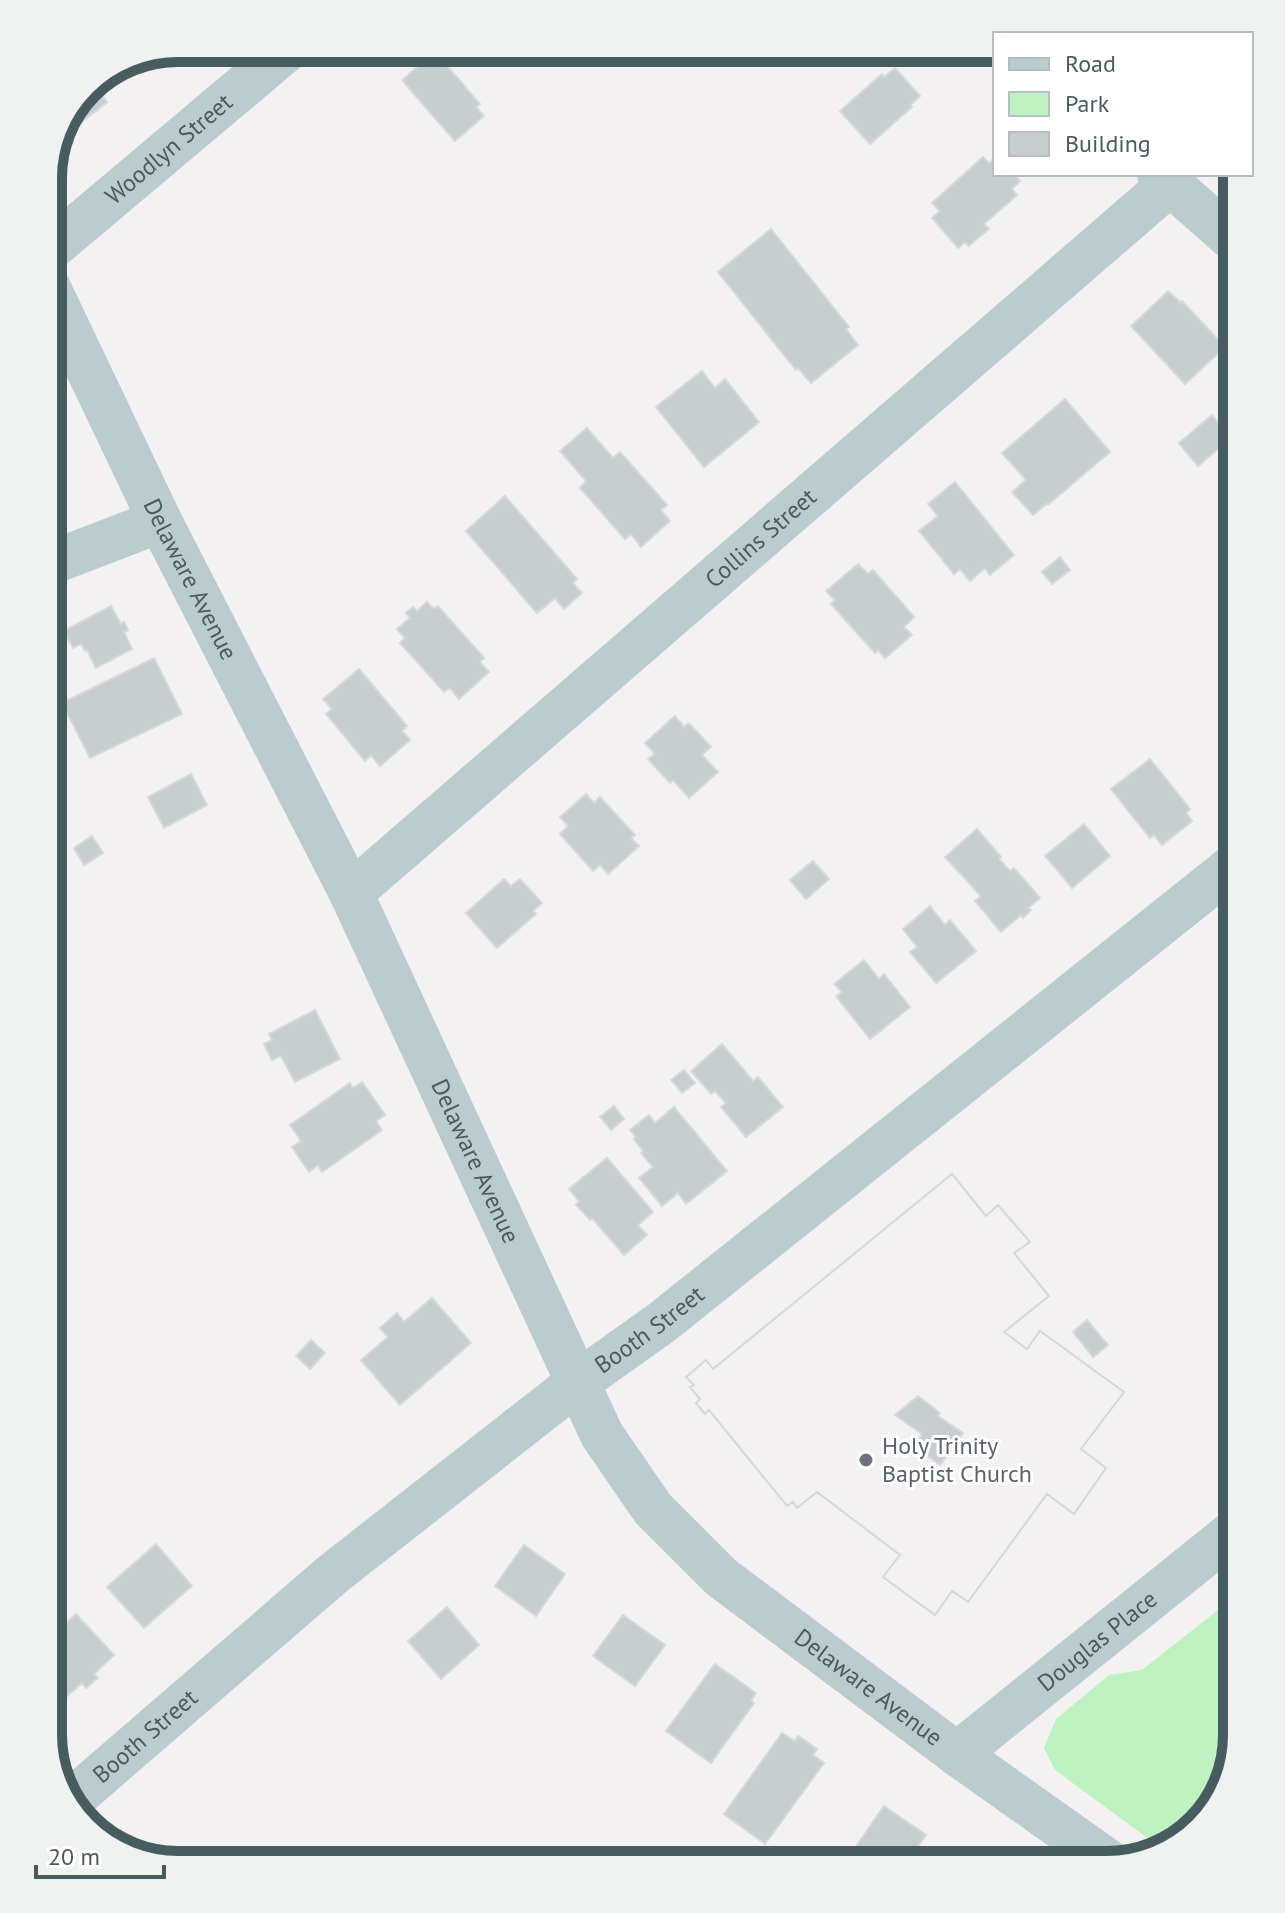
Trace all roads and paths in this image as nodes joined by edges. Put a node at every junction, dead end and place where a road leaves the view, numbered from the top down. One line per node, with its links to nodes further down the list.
1 (272, 62): 4 (street, Woodlyn Street)
2 (1164, 179): 3 (street); 9 (street, Collins Street)
3 (1223, 231)
4 (62, 239)
5 (62, 315): 6 (street, Delaware Avenue)
6 (160, 521): 7 (street); 9 (street, Delaware Avenue)
7 (62, 559)
8 (1223, 874): 10 (street, Booth Street)
9 (351, 893): 10 (street, Delaware Avenue)
10 (578, 1382): 12 (street, Delaware Avenue); 13 (street, Booth Street)
11 (1223, 1540): 12 (street, Douglas Place)
12 (957, 1754): 14 (street, Delaware Avenue)
13 (79, 1794)
14 (1094, 1851)

